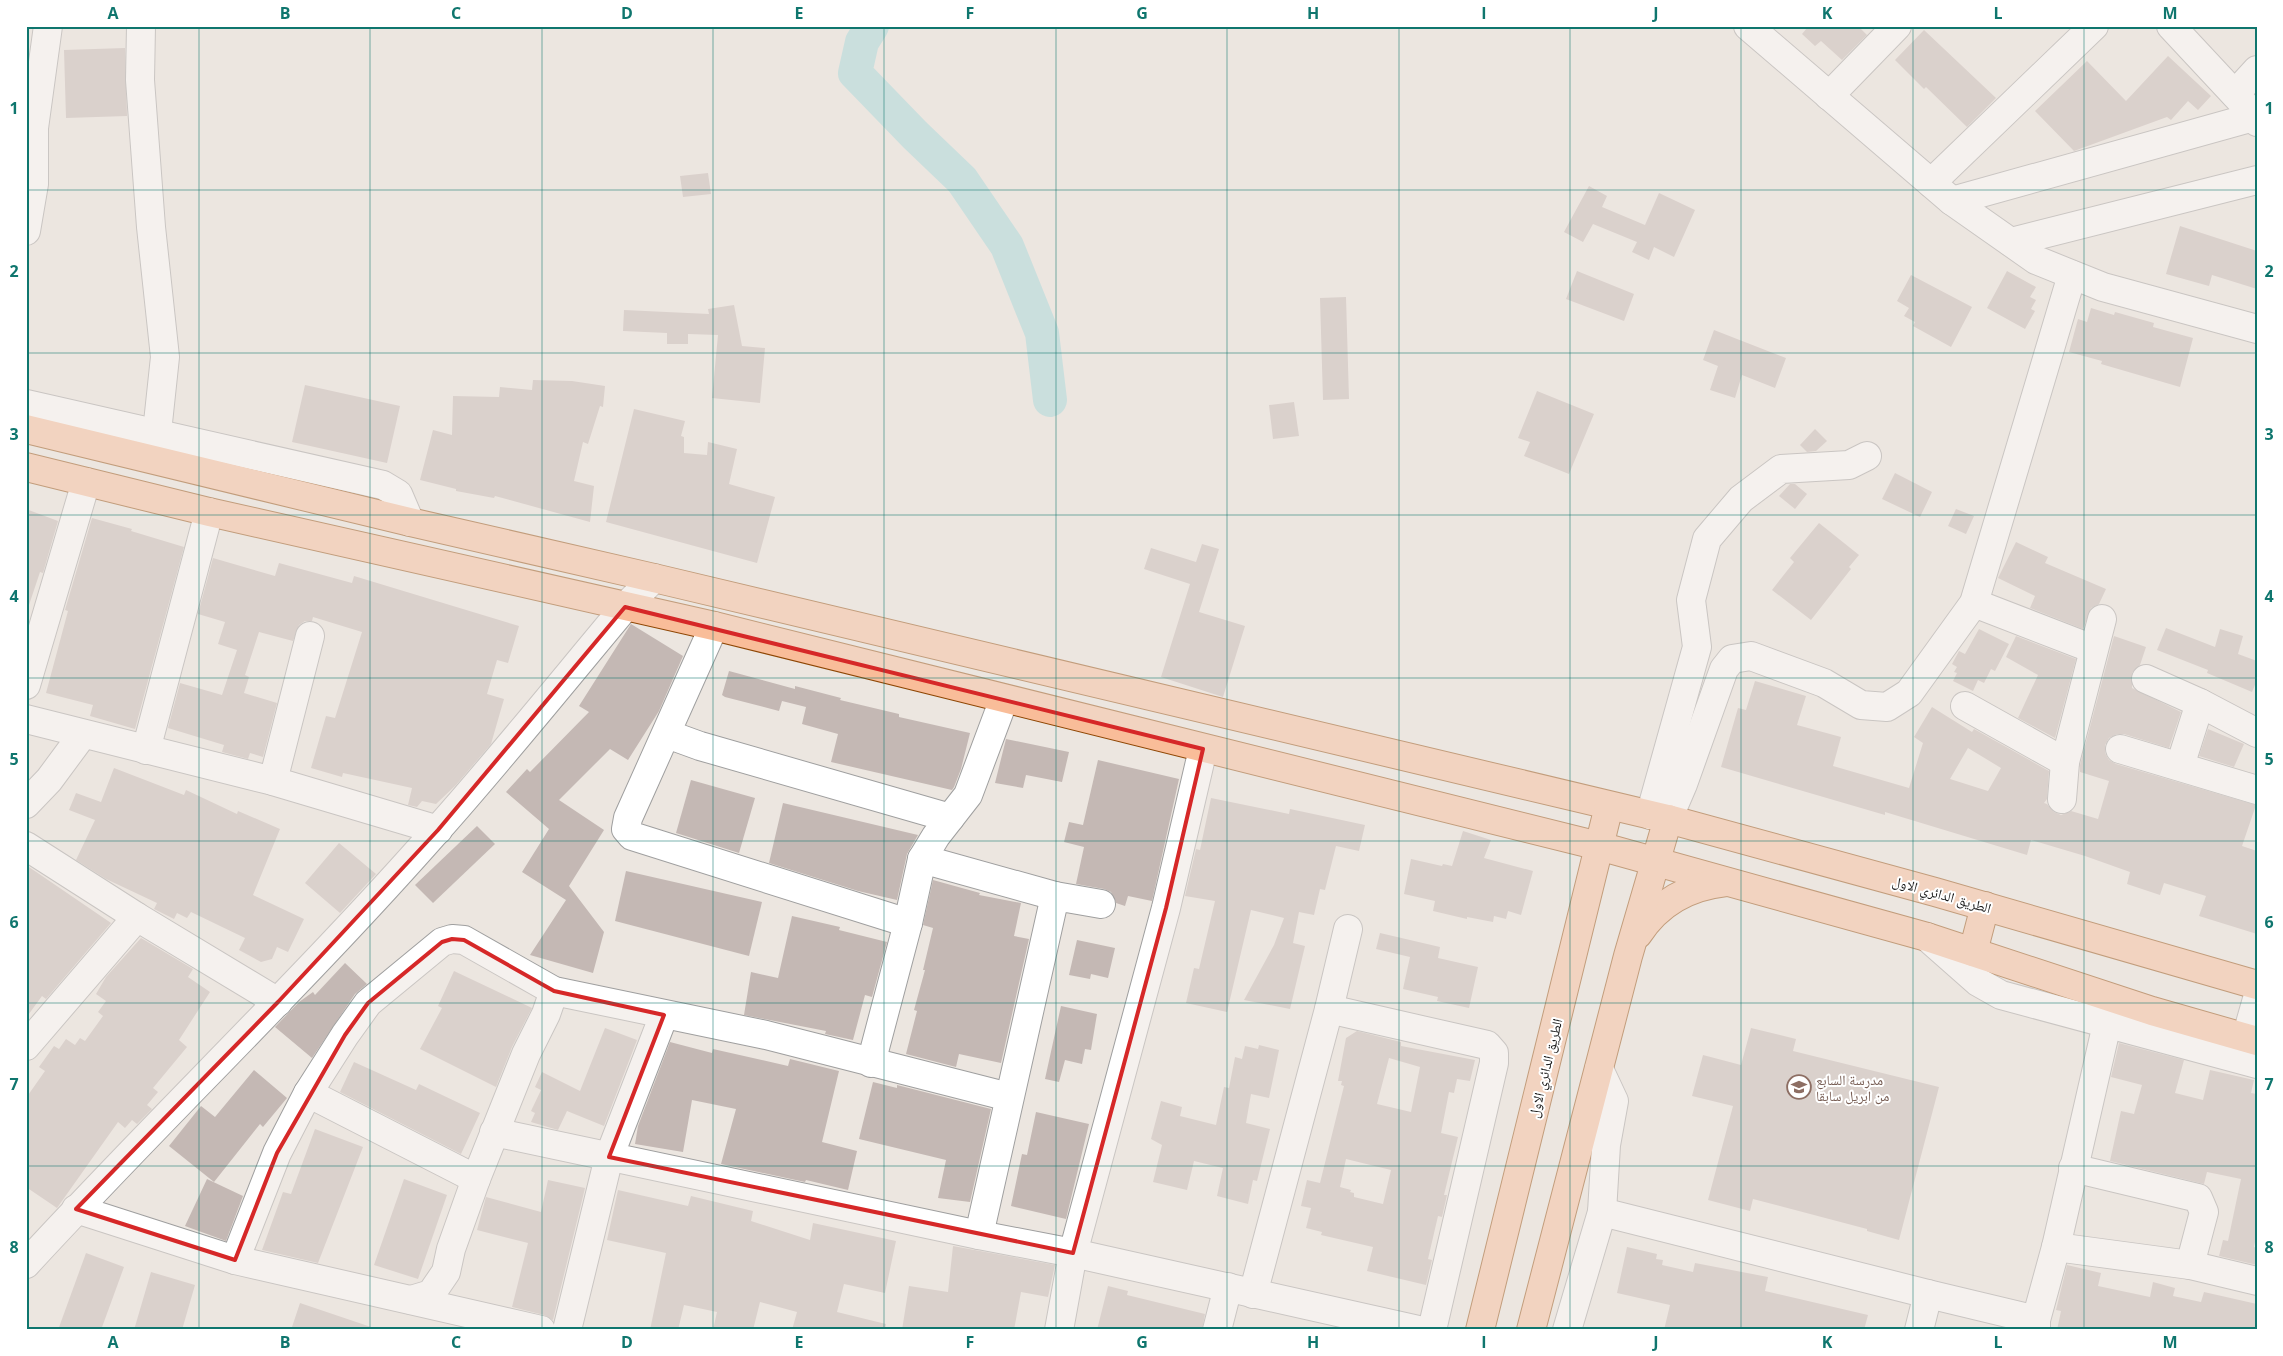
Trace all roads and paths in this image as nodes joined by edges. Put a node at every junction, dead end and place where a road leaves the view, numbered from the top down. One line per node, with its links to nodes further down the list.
1 (48, 26): 14 (street)
2 (141, 26): 20 (street)
3 (1748, 26): 9 (street)
4 (1897, 26): 9 (street)
5 (2094, 26): 12 (street)
6 (2171, 26): 8 (street)
7 (2257, 70): 8 (street)
8 (2235, 94): 10 (street)
9 (1829, 96): 12 (street)
10 (2256, 118): 13 (street)
11 (2257, 180): 15 (street)
12 (1931, 183): 13 (street)
13 (1952, 201): 15 (street)
14 (26, 231)
15 (2011, 242): 16 (street)
16 (2072, 275): 17 (street); 27 (street)
17 (2257, 329)
18 (26, 404): 20 (street)
19 (26, 429): 25 (main road, الطريق الدائري الاول)
20 (157, 432): 25 (street)
21 (1867, 456): 52 (street)
22 (26, 467): 23 (main road)
23 (86, 482): 24 (main road); 34 (street)
24 (209, 512): 28 (main road); 44 (street)
25 (410, 522): 26 (main road, الطريق الدائري الاول)
26 (654, 578): 28 (street); 51 (main road, الطريق الدائري الاول)
27 (1974, 603): 32 (street); 52 (street)
28 (625, 607): 30 (main road); 54 (street)
29 (2102, 619): 32 (street)
30 (714, 626): 35 (main road); 41 (street)
31 (310, 636): 47 (street)
32 (2094, 649): 45 (street)
33 (2146, 680): 36 (street)
34 (26, 685)
35 (1004, 699): 43 (main road); 53 (street)
36 (2200, 703): 39 (street); 46 (street)
37 (1965, 706): 45 (street)
38 (26, 719): 40 (street)
39 (2257, 733)
40 (83, 734): 44 (street); 50 (street)
41 (667, 734): 53 (street); 64 (street)
42 (2120, 748): 46 (street)
43 (1203, 749): 56 (main road); 91 (street)
44 (146, 750): 47 (street)
45 (2065, 762): 49 (street)
46 (2180, 766): 48 (street)
47 (273, 781): 54 (street)
48 (2257, 790)
49 (2062, 799)
50 (26, 804)
51 (1609, 806): 52 (main road, الطريق الدائري الاول); 56 (main road, الطريق الدائري الاول)
52 (1659, 817): 58 (main road); 62 (main road, الطريق الدائري الاول)
53 (950, 818): 57 (street)
54 (438, 830): 72 (street)
55 (26, 846): 63 (street)
56 (1599, 846): 58 (main road); 106 (main road, الطريق الدائري الاول)
57 (922, 859): 60 (street); 64 (street)
58 (1654, 861): 59 (main road); 68 (main road)
59 (1730, 882): 66 (main road); 68 (main road)
60 (1055, 896): 61 (street); 82 (street)
61 (1101, 904)
62 (1985, 906): 67 (main road); 69 (main road, الطريق الدائري الاول)
63 (137, 917): 72 (street); 77 (street)
64 (908, 923): 78 (street)
65 (1348, 929): 73 (street)
66 (1927, 936): 67 (main road); 75 (street)
67 (1973, 952): 76 (main road)
68 (1628, 956): 80 (main road)
69 (2257, 985)
70 (554, 991): 74 (street); 81 (street); 83 (street)
71 (2257, 999): 76 (street)
72 (278, 1002): 87 (street)
73 (1329, 1009): 96 (street); 105 (street)
74 (664, 1015): 78 (street); 84 (street)
75 (2107, 1024): 79 (street); 85 (street)
76 (2252, 1040)
77 (26, 1046)
78 (871, 1063): 82 (street)
79 (2257, 1064)
80 (1599, 1069): 88 (street); 107 (main road)
81 (308, 1093): 86 (street); 92 (street)
82 (1009, 1097): 89 (street)
83 (494, 1132): 84 (street); 86 (street)
84 (609, 1157): 89 (street); 101 (street)
85 (2073, 1168): 90 (street); 94 (street)
86 (476, 1178): 98 (street)
87 (76, 1209): 92 (street); 93 (street)
88 (1602, 1212): 97 (street); 108 (street)
89 (979, 1235): 91 (street)
90 (2056, 1248): 94 (street); 99 (street)
91 (1073, 1253): 96 (street); 102 (street)
92 (235, 1260): 98 (street)
93 (26, 1264)
94 (2190, 1265): 95 (street)
95 (2257, 1281)
96 (1240, 1291): 103 (street); 104 (street)
97 (1928, 1294): 99 (street); 109 (street)
98 (411, 1300): 100 (street)
99 (2036, 1325)
100 (525, 1328)
101 (567, 1330)
102 (1059, 1330)
103 (1217, 1330)
104 (1418, 1330)
105 (1432, 1330)
106 (1480, 1330)
107 (1532, 1330)
108 (1567, 1330)
109 (1919, 1330)

